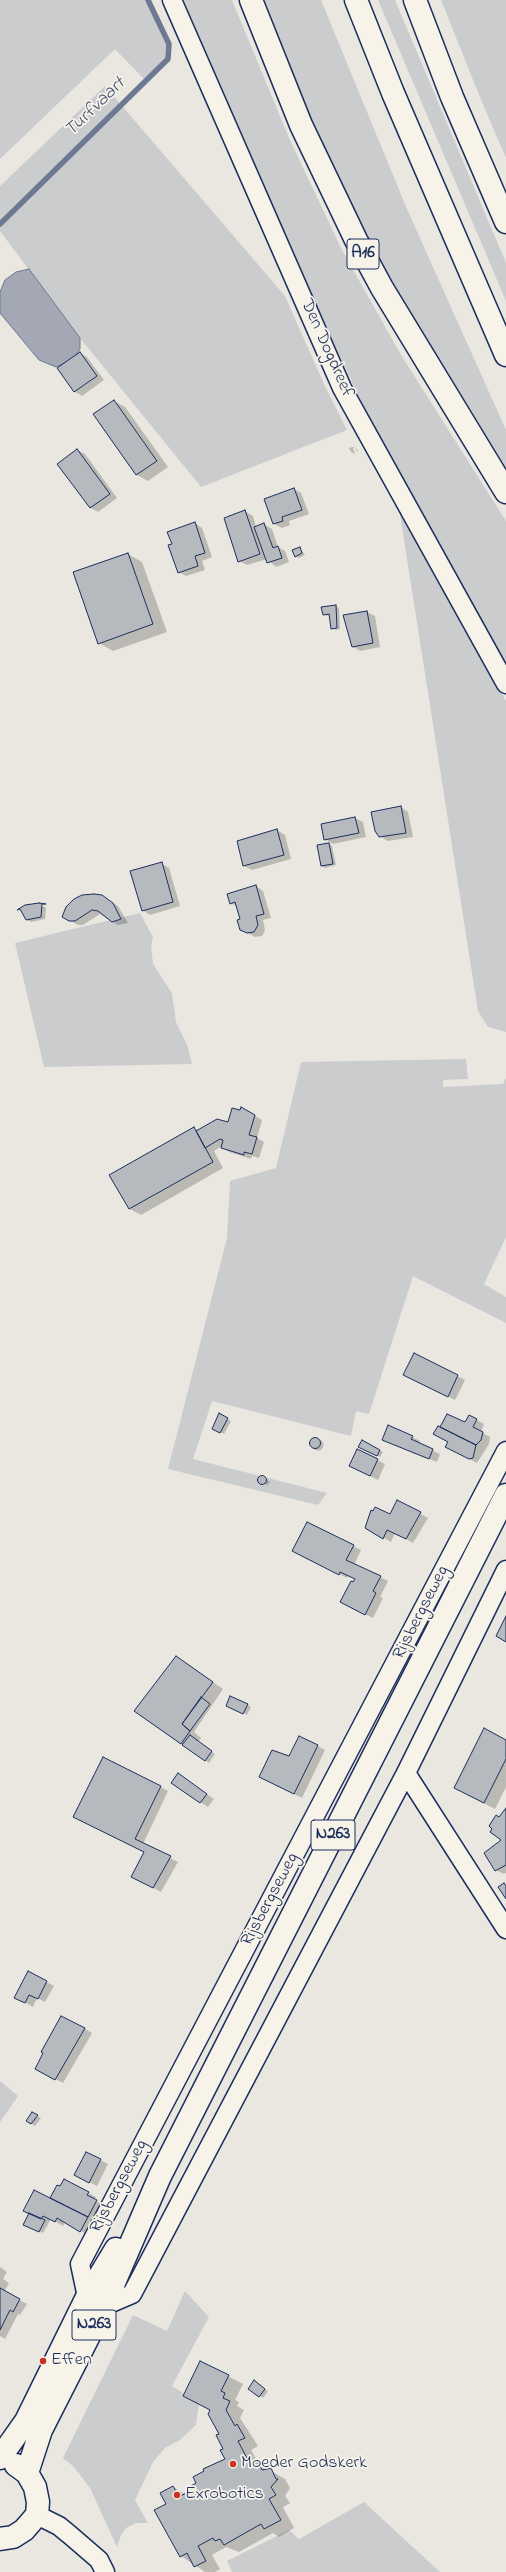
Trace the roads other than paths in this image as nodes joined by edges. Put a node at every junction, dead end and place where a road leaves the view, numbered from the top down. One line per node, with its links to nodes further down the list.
1 (172, 0): 8 (street, Den Dogdreef)
2 (251, 0): 7 (main road, A16)
3 (356, 0): 6 (main road)
4 (415, 0): 5 (main road)
5 (506, 222)
6 (506, 355)
7 (506, 492)
8 (506, 684)
9 (506, 1451): 14 (street, Rijsbergseweg)
10 (506, 1495): 14 (main road, Rijsbergseweg / N263)
11 (506, 1570): 12 (street)
12 (406, 1772): 13 (street); 14 (street)
13 (506, 1929)
14 (95, 2301): 15 (main road, Rijsbergseweg / N263); 16 (main road, Rijsbergseweg / N263)
15 (0, 2459): 16 (main road, N263)
16 (27, 2473): 17 (main road)
17 (37, 2515): 18 (main road); 19 (street)
18 (0, 2539)
19 (105, 2572)

